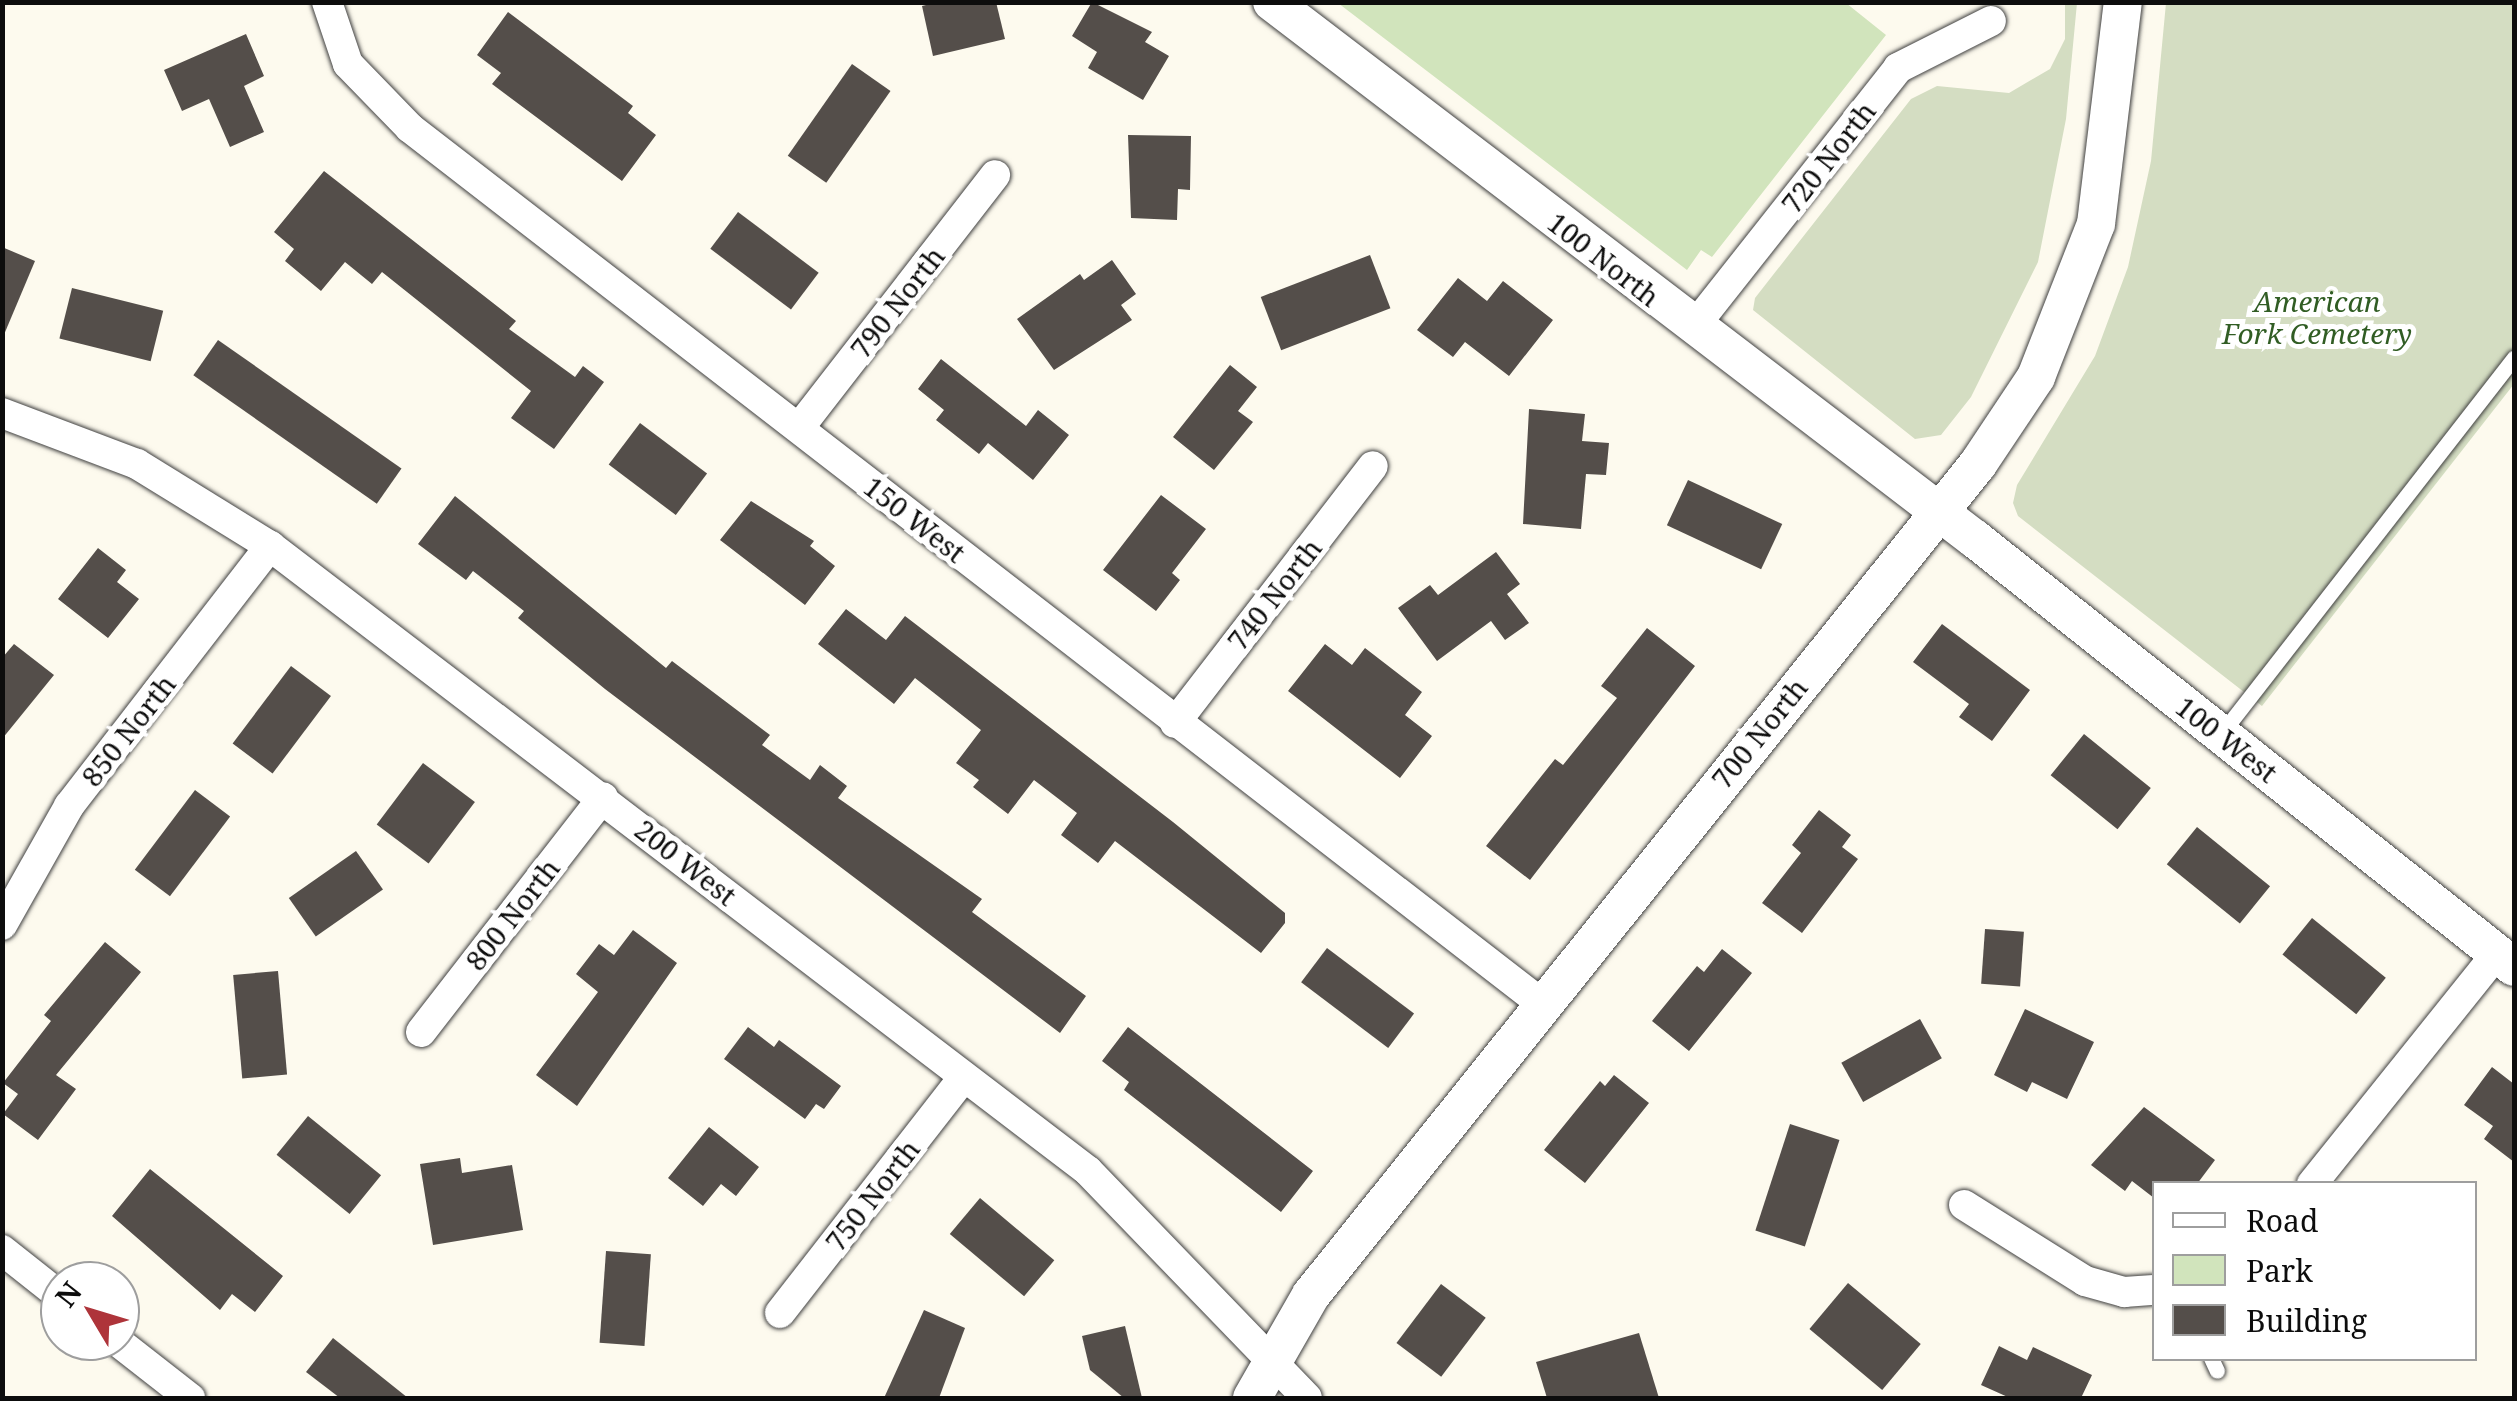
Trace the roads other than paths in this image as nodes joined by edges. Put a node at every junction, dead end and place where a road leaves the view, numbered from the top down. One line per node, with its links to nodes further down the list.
1 (328, 2): 9 (street, 150 West)
2 (1272, 2): 6 (street, 100 North)
3 (2123, 2): 11 (street, 700 North)
4 (1992, 21): 6 (street, 720 North)
5 (995, 175): 9 (street, 790 North)
6 (1693, 328): 11 (street, 100 North)
7 (2514, 358): 14 (lane)
8 (2, 413): 12 (street, 200 West)
9 (798, 428): 13 (street, 150 West)
10 (1373, 466): 13 (street, 740 North)
11 (1938, 512): 14 (street, 100 West); 18 (street, 700 North)
12 (270, 546): 15 (street, 200 West); 16 (street, 850 North)
13 (1175, 722): 18 (street, 150 West)
14 (2221, 734): 17 (street, 100 West)
15 (602, 797): 19 (street, 800 North); 20 (street, 200 West)
16 (2, 925)
17 (2506, 960): 21 (street)
18 (1542, 1004): 27 (street, 700 North)
19 (421, 1032)
20 (964, 1077): 26 (street, 750 North); 27 (street, 200 West)
21 (2315, 1181)
22 (1964, 1205): 25 (street)
23 (2, 1250): 24 (street)
24 (40, 1280)
25 (2152, 1290)
26 (780, 1313)
27 (1270, 1358): 30 (street, 700 North); 31 (street, 200 West)
28 (140, 1359): 29 (street)
29 (190, 1398)
30 (1252, 1398)
31 (1307, 1398)

